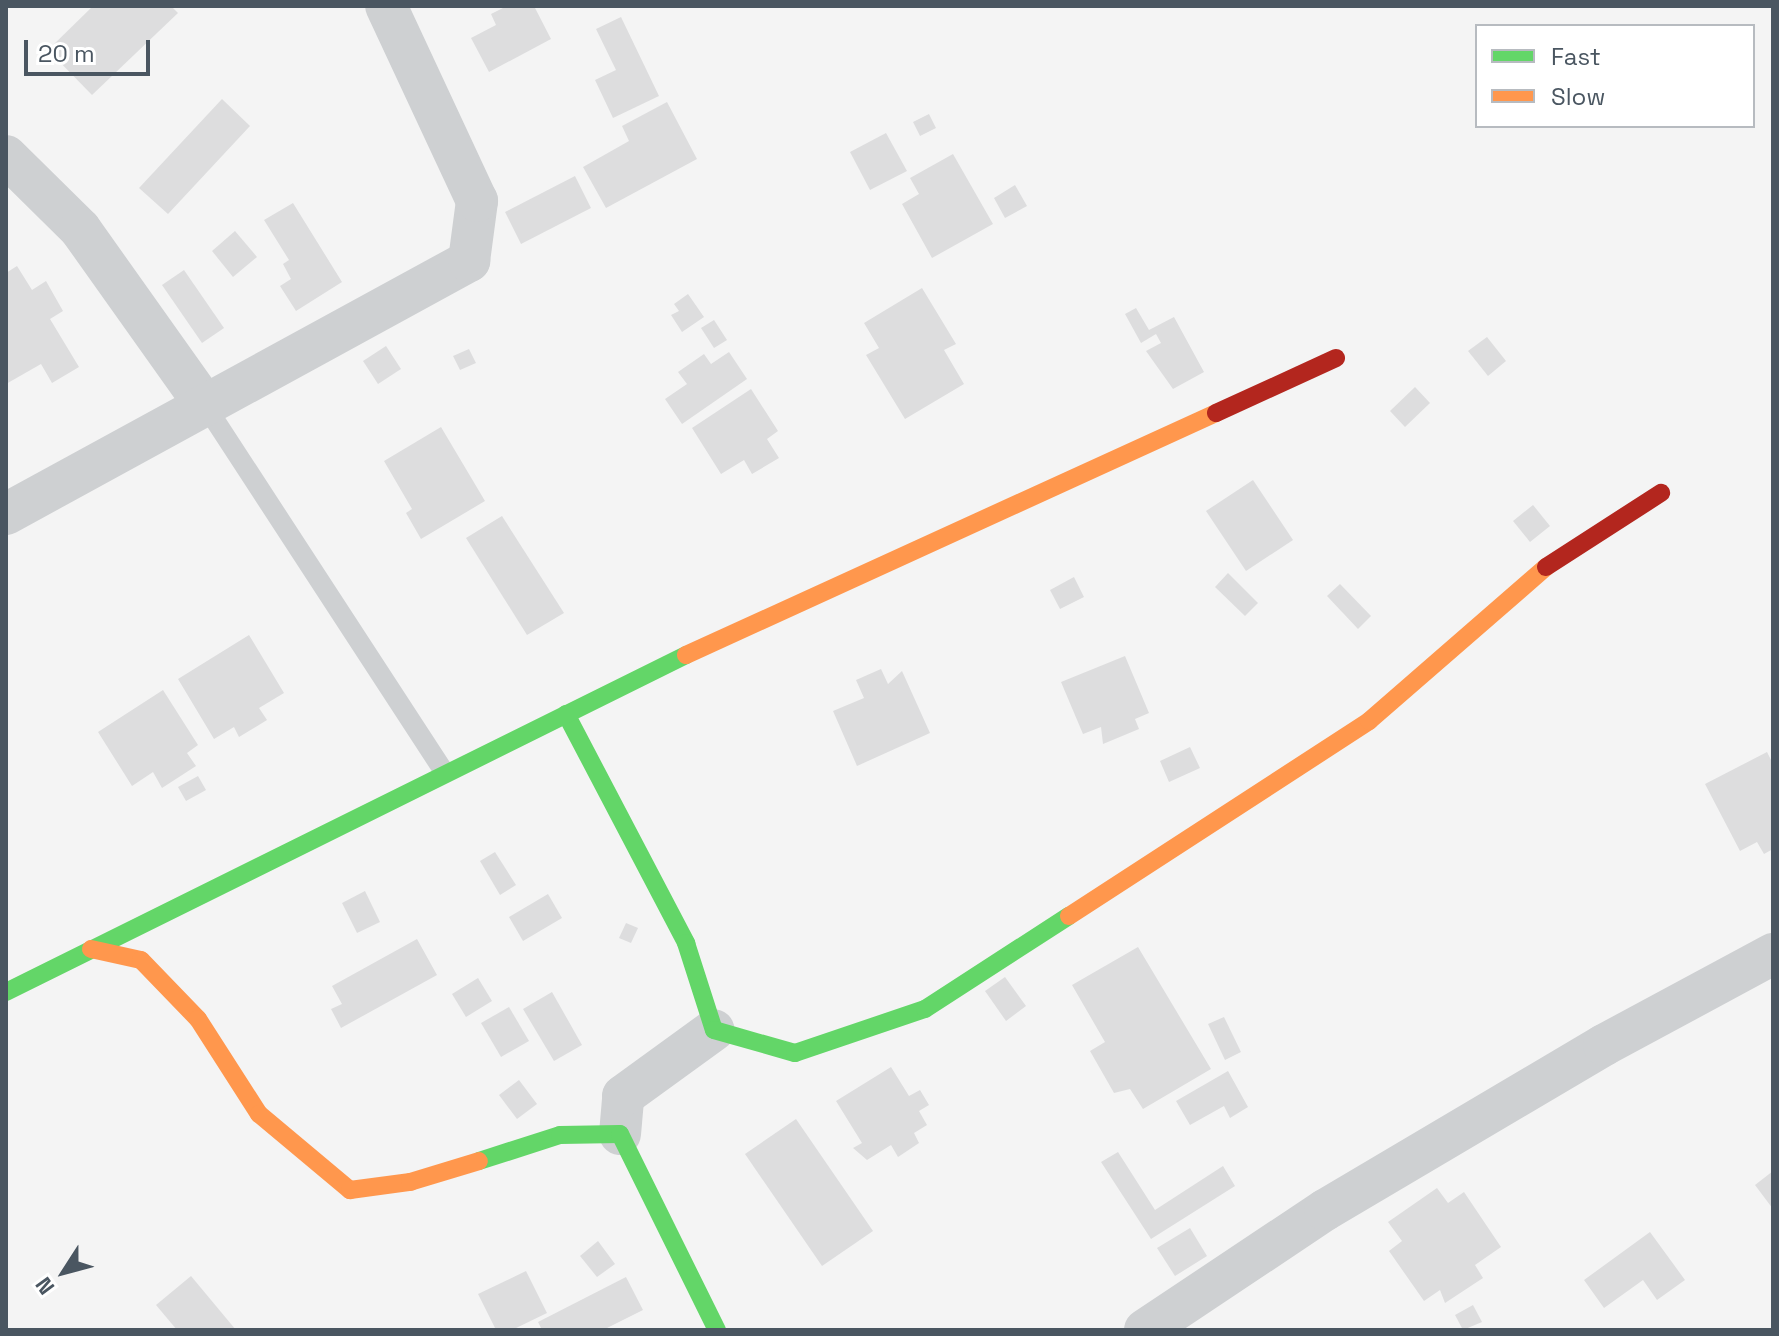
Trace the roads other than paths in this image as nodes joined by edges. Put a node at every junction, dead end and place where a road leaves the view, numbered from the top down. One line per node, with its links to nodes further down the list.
1 (386, 6): 4 (street)
2 (6, 156): 4 (street)
3 (1336, 358): 7 (street)
4 (205, 405): 6 (street); 8 (lane)
5 (1661, 493): 12 (street)
6 (6, 514)
7 (566, 714): 8 (street); 12 (street)
8 (445, 773): 9 (street)
9 (91, 949): 11 (street); 13 (street)
10 (1773, 954): 15 (street)
11 (6, 992)
12 (714, 1030): 13 (street)
13 (620, 1134): 14 (street)
14 (717, 1330)
15 (1145, 1330)

